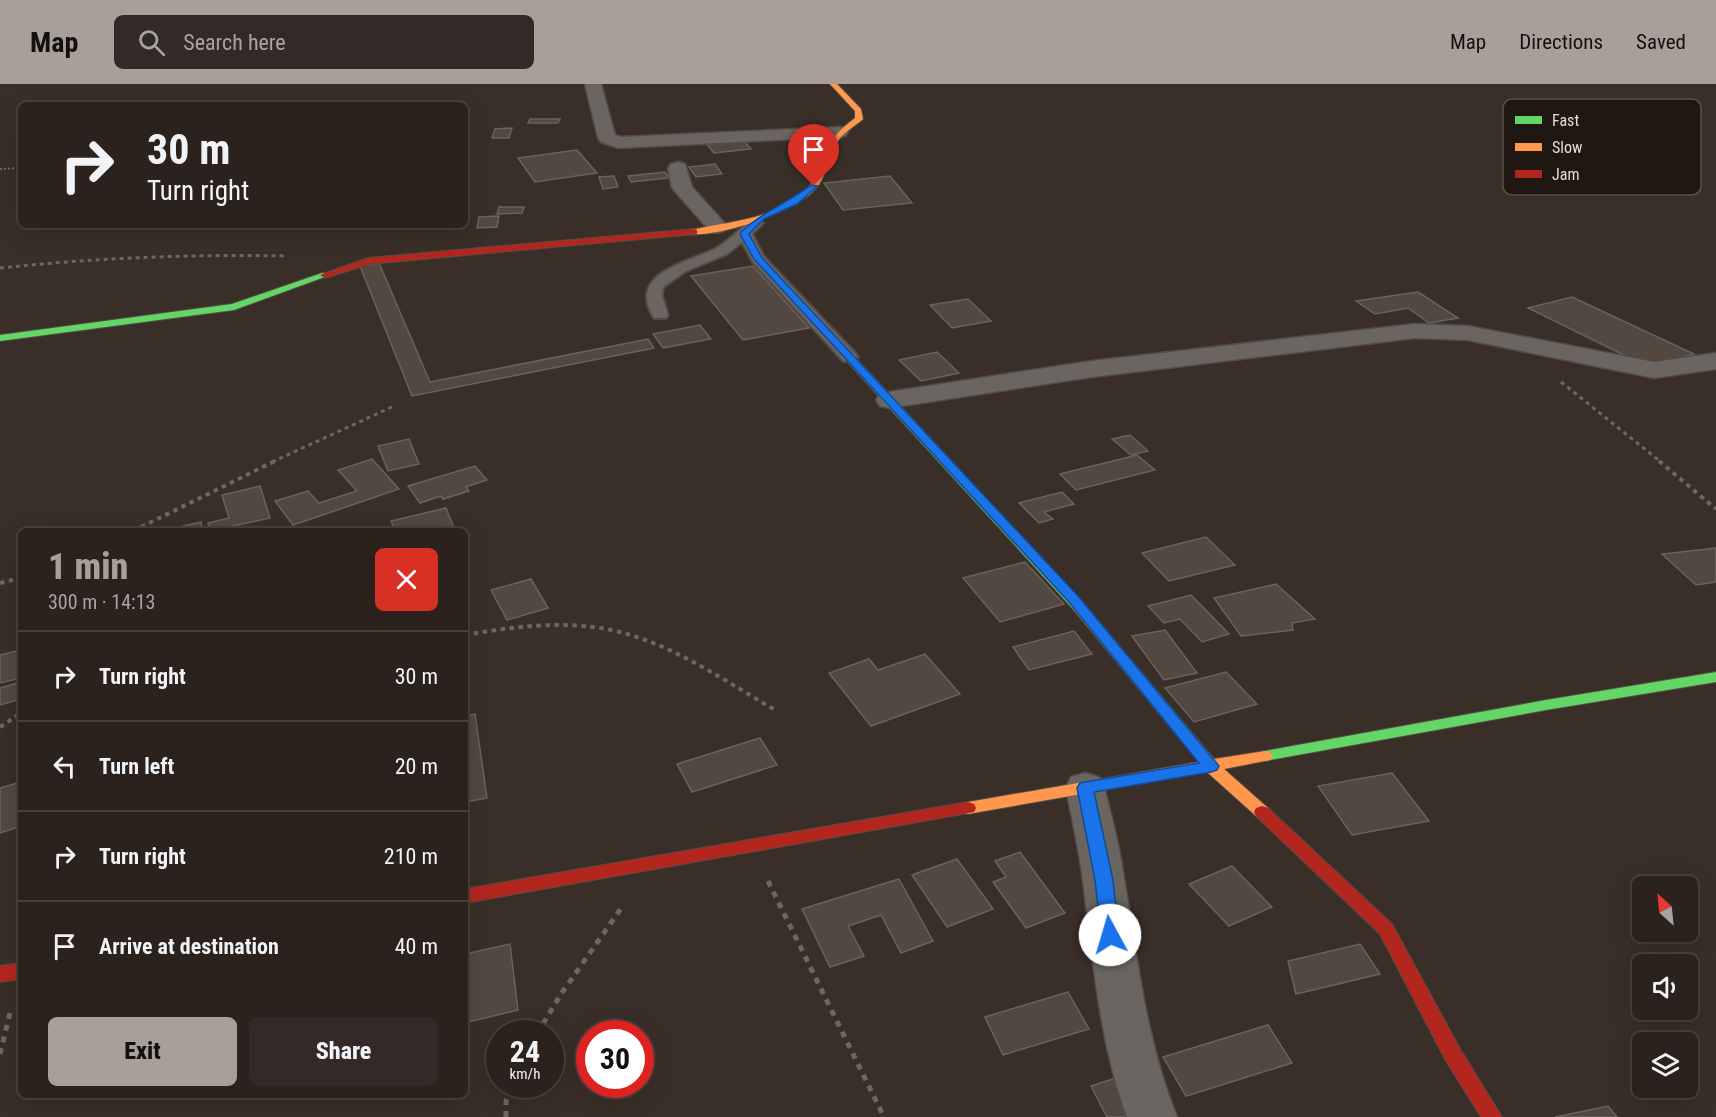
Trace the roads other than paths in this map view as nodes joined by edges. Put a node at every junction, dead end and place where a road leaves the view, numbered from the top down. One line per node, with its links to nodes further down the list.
1 (593, 84): 3 (street)
2 (832, 84): 3 (street)
3 (839, 132): 5 (street)
4 (678, 168): 6 (street)
5 (761, 218): 6 (street); 7 (lane)
6 (717, 227): 9 (street)
7 (745, 234): 8 (lane); 10 (lane)
8 (660, 315)
9 (0, 338)
10 (849, 357): 12 (street)
11 (1716, 361): 12 (street)
12 (889, 399): 14 (street)
13 (1716, 677): 14 (street)
14 (1211, 766): 15 (street); 20 (street)
15 (1085, 788): 16 (street); 19 (street)
16 (468, 895)
17 (18, 971): 18 (street)
18 (0, 974)
19 (1152, 1117)
20 (1492, 1117)

